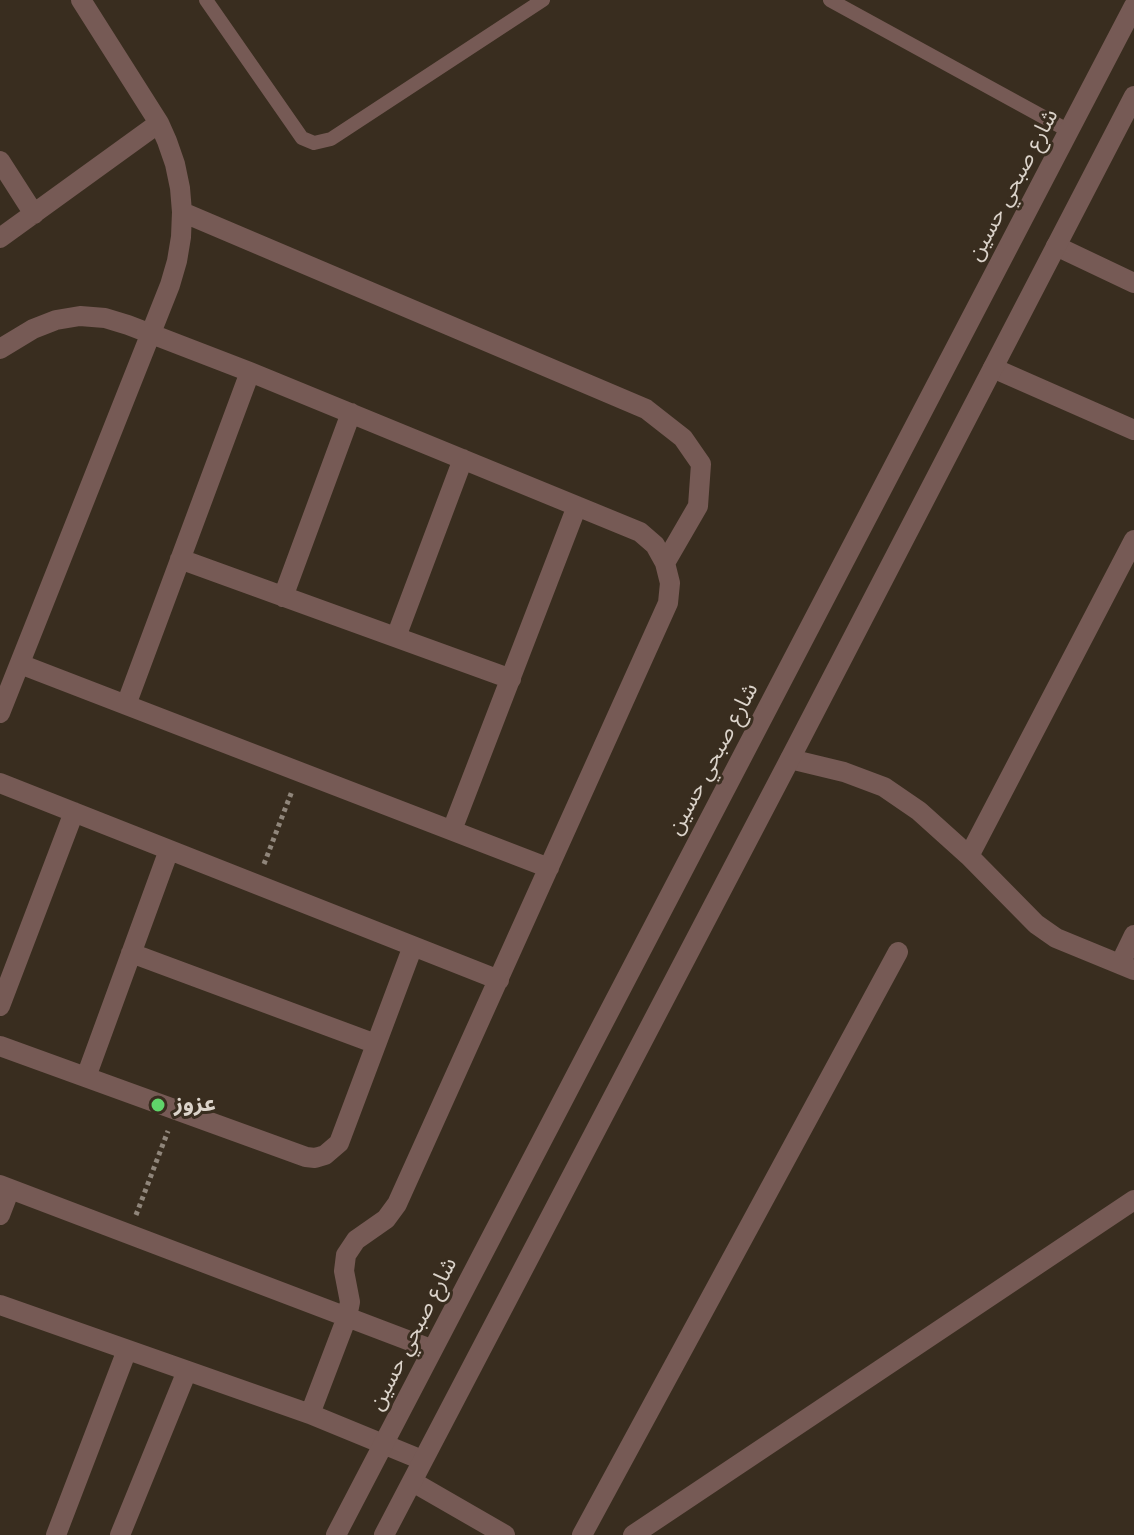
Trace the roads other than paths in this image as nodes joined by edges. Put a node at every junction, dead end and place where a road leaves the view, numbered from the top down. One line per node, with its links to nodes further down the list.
1 (81, 0): 7 (street)
2 (206, 0): 3 (lane)
3 (543, 0)
4 (830, 0): 8 (lane)
5 (1134, 6): 8 (street, شارع صبحي حسين)
6 (1134, 96): 13 (street)
7 (159, 123): 10 (street); 11 (street)
8 (1069, 131): 54 (street, شارع صبحي حسين)
9 (0, 161): 11 (street)
10 (182, 212): 15 (street); 25 (street)
11 (34, 214): 12 (street)
12 (0, 238)
13 (1056, 246): 14 (street); 17 (street)
14 (1134, 283)
15 (151, 333): 16 (street); 18 (street); 28 (street)
16 (0, 349)
17 (993, 368): 20 (street); 32 (street)
18 (250, 372): 19 (street); 24 (street)
19 (351, 413): 21 (street); 26 (street)
20 (1134, 430)
21 (463, 459): 22 (street); 27 (street)
22 (577, 506): 25 (street); 29 (street)
23 (1134, 540): 37 (street)
24 (180, 559): 26 (street); 30 (street)
25 (665, 563): 38 (street)
26 (283, 597): 27 (street)
27 (396, 637): 29 (street)
28 (20, 664): 30 (street); 31 (street)
29 (511, 679): 35 (street)
30 (126, 705): 35 (street)
31 (0, 713)
32 (790, 759): 37 (street); 59 (street)
33 (0, 783): 34 (street)
34 (74, 812): 36 (street); 45 (street)
35 (452, 830): 38 (street)
36 (169, 850): 40 (street); 42 (street)
37 (969, 856): 43 (street)
38 (549, 868): 44 (street)
39 (1134, 935): 43 (street)
40 (413, 946): 44 (street); 46 (street)
41 (898, 952): 66 (street)
42 (131, 953): 46 (street); 48 (street)
43 (1127, 967)
44 (499, 980): 53 (street)
45 (0, 1006)
46 (376, 1044): 48 (street)
47 (0, 1046): 48 (street)
48 (86, 1077)
49 (5, 1187): 51 (street); 53 (street)
50 (1134, 1200): 67 (street)
51 (0, 1215)
52 (0, 1305): 55 (street)
53 (347, 1317): 54 (street); 57 (street)
54 (431, 1349): 58 (street, شارع صبحي حسين)
55 (127, 1350): 56 (street); 61 (street)
56 (187, 1371): 57 (street); 62 (street)
57 (310, 1414): 58 (street)
58 (383, 1444): 59 (street); 63 (street, شارع صبحي حسين)
59 (422, 1460): 60 (street)
60 (413, 1482): 64 (street); 65 (street)
61 (56, 1535)
62 (120, 1535)
63 (336, 1535)
64 (384, 1535)
65 (505, 1535)
66 (582, 1535)
67 (633, 1535)

